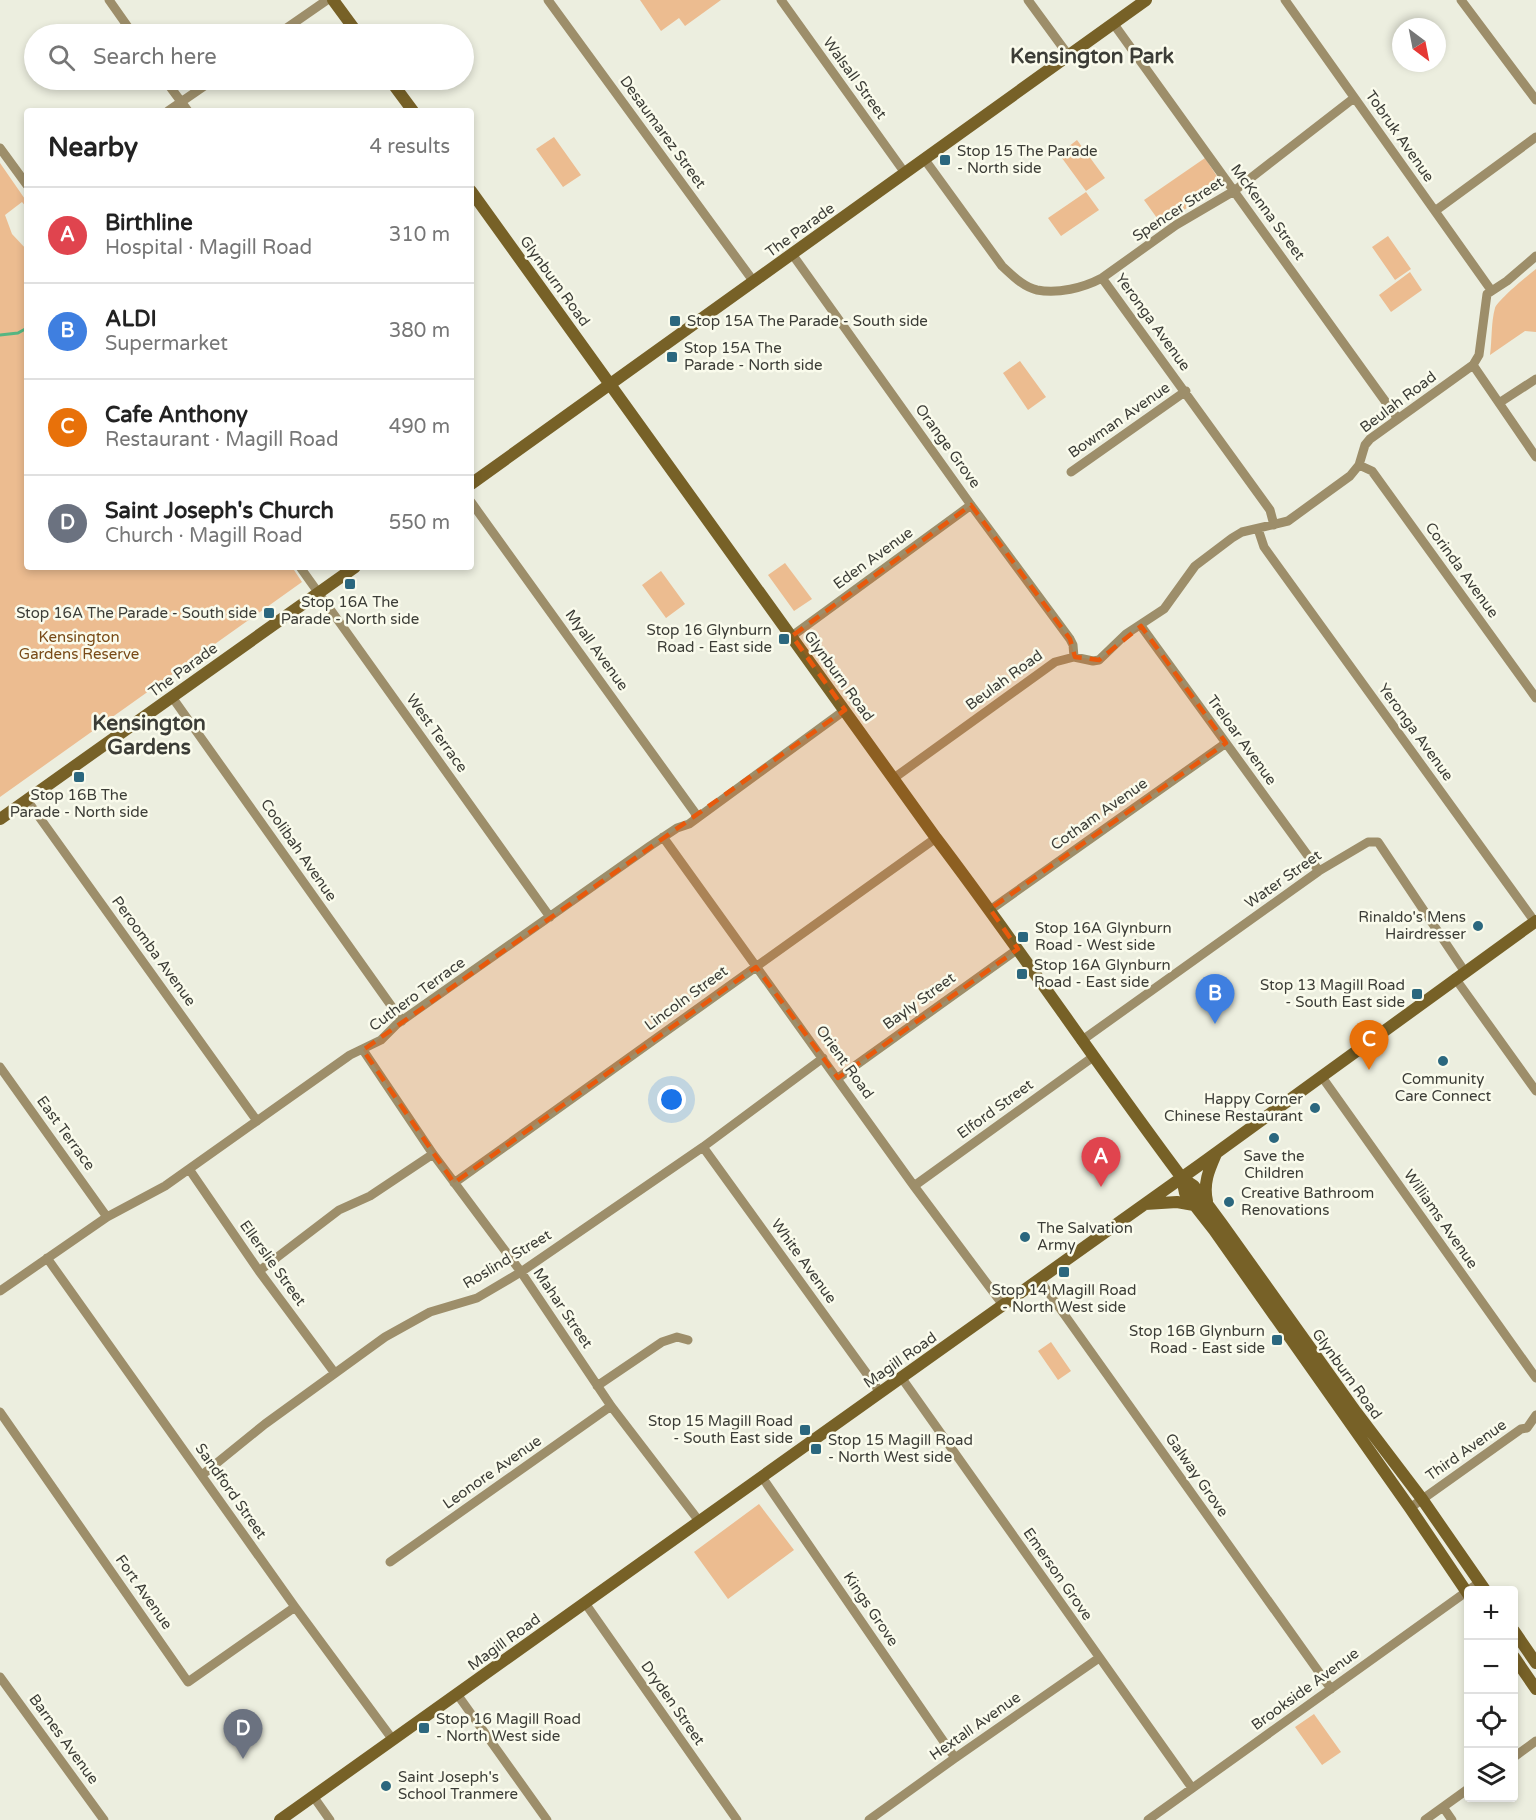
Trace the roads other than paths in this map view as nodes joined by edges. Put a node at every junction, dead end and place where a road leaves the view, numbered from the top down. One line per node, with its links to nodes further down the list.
1 (109, 0): 11 (street)
2 (327, 0): 12 (street)
3 (333, 0): 13 (main road)
4 (548, 0): 35 (street, Desaumarez Street)
5 (781, 0): 27 (street, Walsall Street)
6 (1028, 0): 14 (street)
7 (1146, 0): 10 (main road, The Parade)
8 (1285, 0): 18 (street, Tobruk Avenue)
9 (1461, 0): 19 (street)
10 (1113, 23): 14 (main road, The Parade); 29 (street, McKenna Street)
11 (126, 24)
12 (292, 24)
13 (351, 24)
14 (1069, 56): 26 (main road, The Parade)
15 (172, 90): 20 (street)
16 (198, 90): 20 (street)
17 (397, 90): 23 (main road)
18 (1354, 98): 29 (street, Spencer Street); 31 (street, Tobruk Avenue)
19 (1536, 100)
20 (181, 102): 21 (street); 22 (street)
21 (172, 108)
22 (186, 108)
23 (411, 108)
24 (1536, 137): 31 (street)
25 (0, 148): 28 (street)
26 (925, 160): 27 (main road, The Parade); 34 (street, Yeronga Avenue)
27 (905, 173): 32 (main road, The Parade)
28 (24, 181)
29 (1234, 191): 34 (street, Spencer Street); 42 (street, McKenna Street)
30 (474, 195): 39 (main road, Glynburn Road)
31 (1435, 211): 36 (street, Tobruk Avenue)
32 (792, 254): 35 (main road, The Parade); 47 (street, Orange Grove)
33 (1536, 256): 36 (street)
34 (1102, 278): 40 (street, Yeronga Avenue)
35 (754, 282): 39 (main road, The Parade)
36 (1491, 290): 37 (street)
37 (1473, 365): 41 (street); 42 (street, Beulah Road)
38 (1536, 379): 41 (street)
39 (610, 385): 46 (main road, The Parade); 55 (main road, Glynburn Road)
40 (1186, 392): 45 (street, Bowman Avenue); 49 (street, Yeronga Avenue)
41 (1499, 403): 43 (street)
42 (1398, 419): 44 (street, Beulah Road)
43 (1536, 458)
44 (1359, 465): 49 (street, Beulah Road); 58 (street, Corinda Avenue)
45 (1071, 472)
46 (474, 482)
47 (971, 505): 55 (street, Eden Avenue); 56 (street, Orange Grove)
48 (474, 506): 63 (street, Myall Avenue)
49 (1274, 525): 50 (street, Beulah Road)
50 (1258, 529): 54 (street, Beulah Road); 70 (street, Yeronga Avenue)
51 (302, 570): 53 (street, West Terrace)
52 (351, 570): 53 (main road, The Parade)
53 (318, 593): 57 (main road, The Parade); 69 (street, West Terrace)
54 (1141, 626): 56 (street, Beulah Road); 60 (street, Treloar Avenue)
55 (792, 636): 59 (main road, Glynburn Road)
56 (1074, 657): 61 (street, Beulah Road)
57 (172, 697): 62 (main road, The Parade); 74 (street, Coolibah Avenue)
58 (1536, 698)
59 (845, 710): 61 (main road, Glynburn Road); 63 (street, Cuthero Terrace)
60 (1226, 743): 67 (street, Treloar Avenue); 68 (street, Cotham Avenue)
61 (894, 778): 66 (main road, Glynburn Road)
62 (27, 800): 64 (main road, The Parade); 83 (street, Peroomba Avenue)
63 (698, 817): 65 (street, Cuthero Terrace)
64 (0, 819)
65 (663, 837): 69 (street, Cuthero Terrace); 72 (street, Orient Road)
66 (936, 838): 68 (main road, Glynburn Road); 72 (street, Lincoln Street)
67 (1319, 871): 73 (street, Water Street); 75 (street, Water Street)
68 (990, 910): 71 (main road, Glynburn Road)
69 (550, 917): 74 (street, Cuthero Terrace)
70 (1536, 921): 73 (main road, Magill Road)
71 (1018, 949): 75 (main road, Glynburn Road); 81 (street, Bayly Street)
72 (756, 967): 78 (street, Orient Road); 89 (street, Lincoln Street)
73 (1460, 975): 80 (main road, Magill Road); 82 (street)
74 (402, 1021): 76 (street, Cuthero Terrace)
75 (1081, 1041): 77 (main road, Glynburn Road)
76 (363, 1050): 83 (street, Cuthero Terrace); 86 (street, Mahar Street)
77 (1093, 1057): 88 (main road, Glynburn Road); 90 (street, Elford Street)
78 (823, 1058): 81 (street, Orient Road); 84 (street, Roslind Street)
79 (0, 1067): 94 (street, East Terrace)
80 (1322, 1077): 85 (main road, Magill Road); 105 (street, Williams Avenue)
81 (838, 1078): 90 (street, Orient Road)
82 (1536, 1091)
83 (257, 1121): 87 (street, Cuthero Terrace)
84 (703, 1147): 97 (street, Roslind Street); 107 (street, White Avenue)
85 (1216, 1153): 88 (main road, Magill Road); 92 (main road)
86 (433, 1154): 89 (street, Mahar Street); 96 (street)
87 (189, 1169): 94 (street, Cuthero Terrace); 96 (street, Ellerslie Street)
88 (1182, 1178): 91 (main road, Magill Road); 92 (main road, Glynburn Road); 93 (main road, Glynburn Road)
89 (454, 1183): 97 (street, Mahar Street)
90 (914, 1186): 100 (street, Orient Road)
91 (1144, 1204): 93 (main road); 98 (main road, Magill Road)
92 (1208, 1204): 102 (main road, Glynburn Road)
93 (1194, 1205): 102 (main road, Glynburn Road)
94 (107, 1217): 95 (street, Cuthero Terrace)
95 (47, 1257): 99 (street, Cuthero Terrace); 111 (street, Sandford Street)
96 (259, 1271): 103 (street, Ellerslie Street)
97 (520, 1272): 103 (street, Roslind Street); 106 (street, Mahar Street)
98 (1039, 1279): 100 (main road, Magill Road); 127 (street, Galway Grove)
99 (0, 1291)
100 (1003, 1305): 104 (main road, Magill Road)
101 (688, 1340): 106 (street)
102 (1316, 1365): 113 (main road, Glynburn Road); 114 (main road, Glynburn Road)
103 (334, 1372): 111 (street, Roslind Street)
104 (901, 1377): 107 (main road, Magill Road); 123 (street, Emerson Grove)
105 (1536, 1377)
106 (597, 1386): 108 (street, Mahar Street)
107 (880, 1392): 112 (main road, Magill Road)
108 (611, 1406): 115 (street, Mahar Street); 116 (street, Leonore Avenue)
109 (0, 1412): 121 (street, Fort Avenue)
110 (1536, 1415): 113 (street, Third Avenue)
111 (202, 1475): 121 (street, Sandford Street)
112 (762, 1477): 115 (main road, Magill Road); 133 (street, Kings Grove)
113 (1422, 1499): 114 (street, Third Avenue); 117 (main road, Glynburn Road)
114 (1410, 1508): 118 (main road, Glynburn Road)
115 (699, 1521): 120 (main road, Magill Road)
116 (390, 1562)
117 (1482, 1586)
118 (1464, 1587)
119 (1464, 1596): 127 (street, Brookside Avenue)
120 (585, 1603): 129 (main road, Magill Road); 142 (street, Dryden Street)
121 (295, 1607): 130 (street, Sandford Street)
122 (1518, 1637): 125 (main road)
123 (1099, 1658): 133 (street, Hextall Avenue); 134 (street, Emerson Grove)
124 (1518, 1663): 128 (main road)
125 (1536, 1663)
126 (0, 1677): 138 (street, Barnes Avenue)
127 (1331, 1689): 134 (street, Brookside Avenue)
128 (1536, 1689)
129 (457, 1694): 130 (main road, Magill Road); 141 (street)
130 (393, 1740): 136 (main road, Magill Road)
131 (1536, 1741): 132 (street)
132 (1518, 1754)
133 (955, 1758): 143 (street, Hextall Avenue)
134 (1192, 1788): 144 (street, Brookside Avenue)
135 (1464, 1792): 137 (street)
136 (313, 1796): 139 (main road, Magill Road); 140 (street)
137 (1443, 1807): 145 (street); 146 (street)
138 (104, 1820)
139 (280, 1820)
140 (330, 1820)
141 (547, 1820)
142 (737, 1820)
143 (869, 1820)
144 (1148, 1820)
145 (1425, 1820)
146 (1452, 1820)

